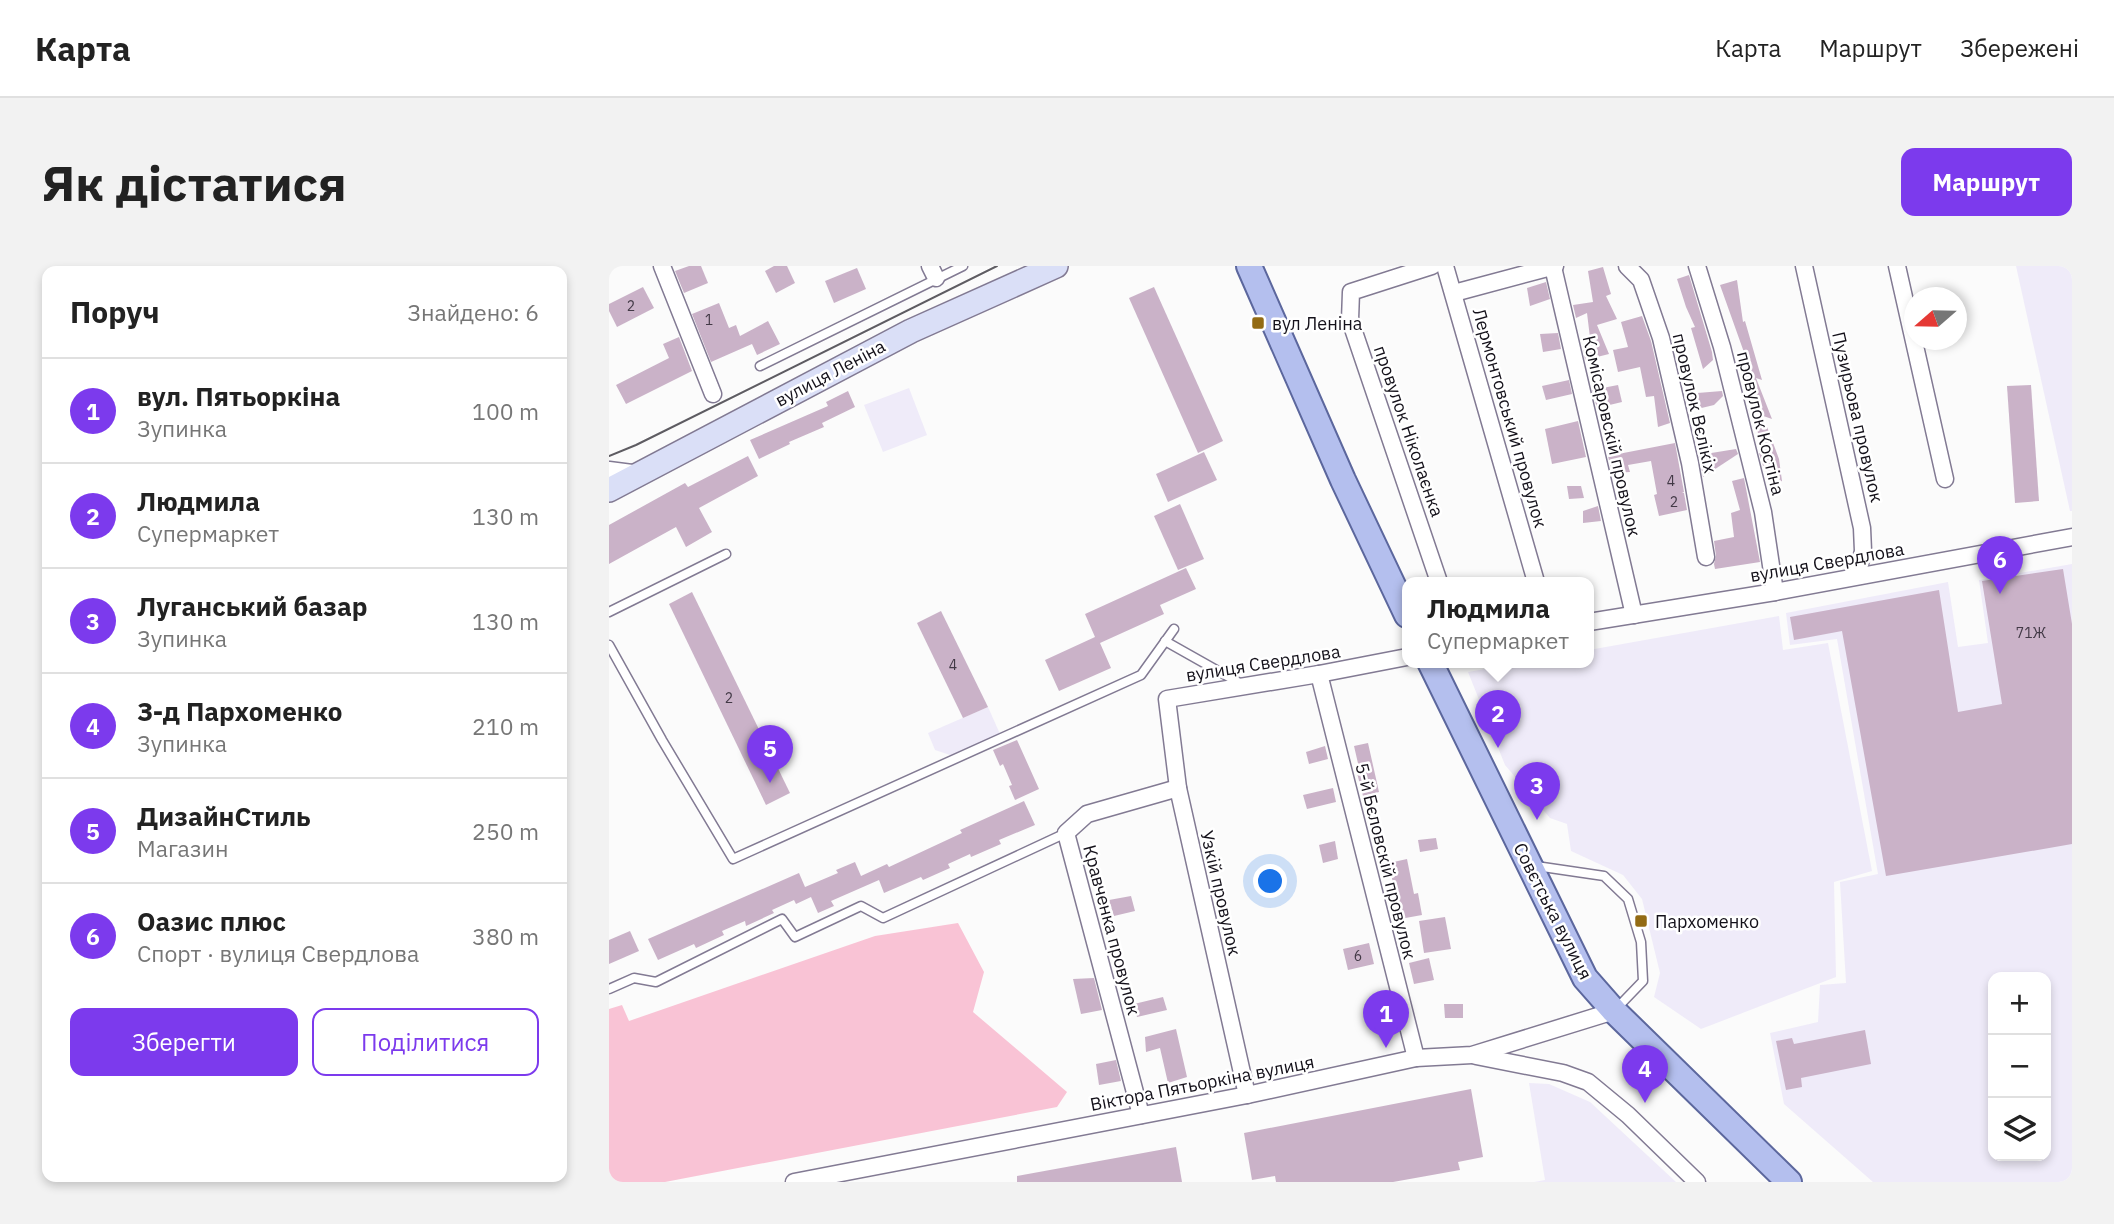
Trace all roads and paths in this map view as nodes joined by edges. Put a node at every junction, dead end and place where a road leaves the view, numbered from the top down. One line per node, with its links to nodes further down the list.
1 (662, 266): 15 (street)
2 (963, 266): 12 (lane)
3 (1056, 266): 17 (street, вулиця Леніна)
4 (1249, 266): 27 (main road)
5 (1431, 266): 24 (street, провулок Ніколаєнка)
6 (1445, 266): 13 (street, Лермонтовський провулок)
7 (1554, 266): 13 (street); 29 (street, Комісаровскій провулок)
8 (1627, 266): 22 (street, провулок Вєлікіх)
9 (1697, 266): 26 (street, провулок Костіна)
10 (1804, 266): 23 (street, Пузирьова провулок)
11 (1897, 266): 18 (street)
12 (933, 272): 14 (lane)
13 (1454, 293): 25 (street, Лермонтовський провулок)
14 (759, 366)
15 (713, 394)
16 (609, 470): 17 (street)
17 (640, 474): 19 (street, вулиця Леніна)
18 (1945, 479)
19 (609, 491)
20 (2072, 537): 23 (street, вулиця Свердлова)
21 (726, 554): 28 (lane)
22 (1706, 557)
23 (1857, 576): 26 (street, вулиця Свердлова)
24 (1437, 577)
25 (1535, 577)
26 (1775, 592): 29 (street, вулиця Свердлова)
27 (1402, 604)
28 (609, 612)
29 (1634, 615): 30 (street, вулиця Свердлова)
30 (1594, 621)
31 (1174, 629): 32 (lane)
32 (1165, 641): 33 (lane); 37 (lane)
33 (609, 645)
34 (1402, 658): 36 (street, вулиця Свердлова)
35 (1433, 668): 41 (main road, Совєтська вулиця)
36 (1319, 674): 37 (street, вулиця Свердлова); 45 (street, 5-й Бєловскій провулок)
37 (1243, 685): 38 (street, вулиця Свердлова)
38 (1167, 699): 39 (street, Узкій провулок)
39 (1178, 788): 40 (street, Кравченка провулок); 46 (street, Узкій провулок)
40 (1066, 833): 42 (lane); 47 (street, Кравченка провулок)
41 (1529, 865): 43 (main road, Совєтська вулиця); 43 (lane)
42 (609, 989)
43 (1614, 1011): 44 (street, Віктора Пятьоркіна вулиця); 50 (main road, Совєтська вулиця)
44 (1472, 1055): 45 (street, Віктора Пятьоркіна вулиця); 49 (street)
45 (1416, 1058): 46 (street, Віктора Пятьоркіна вулиця)
46 (1247, 1095): 47 (street, Віктора Пятьоркіна вулиця)
47 (1141, 1115): 48 (street, Віктора Пятьоркіна вулиця)
48 (794, 1182)
49 (1697, 1182)
50 (1789, 1182)

